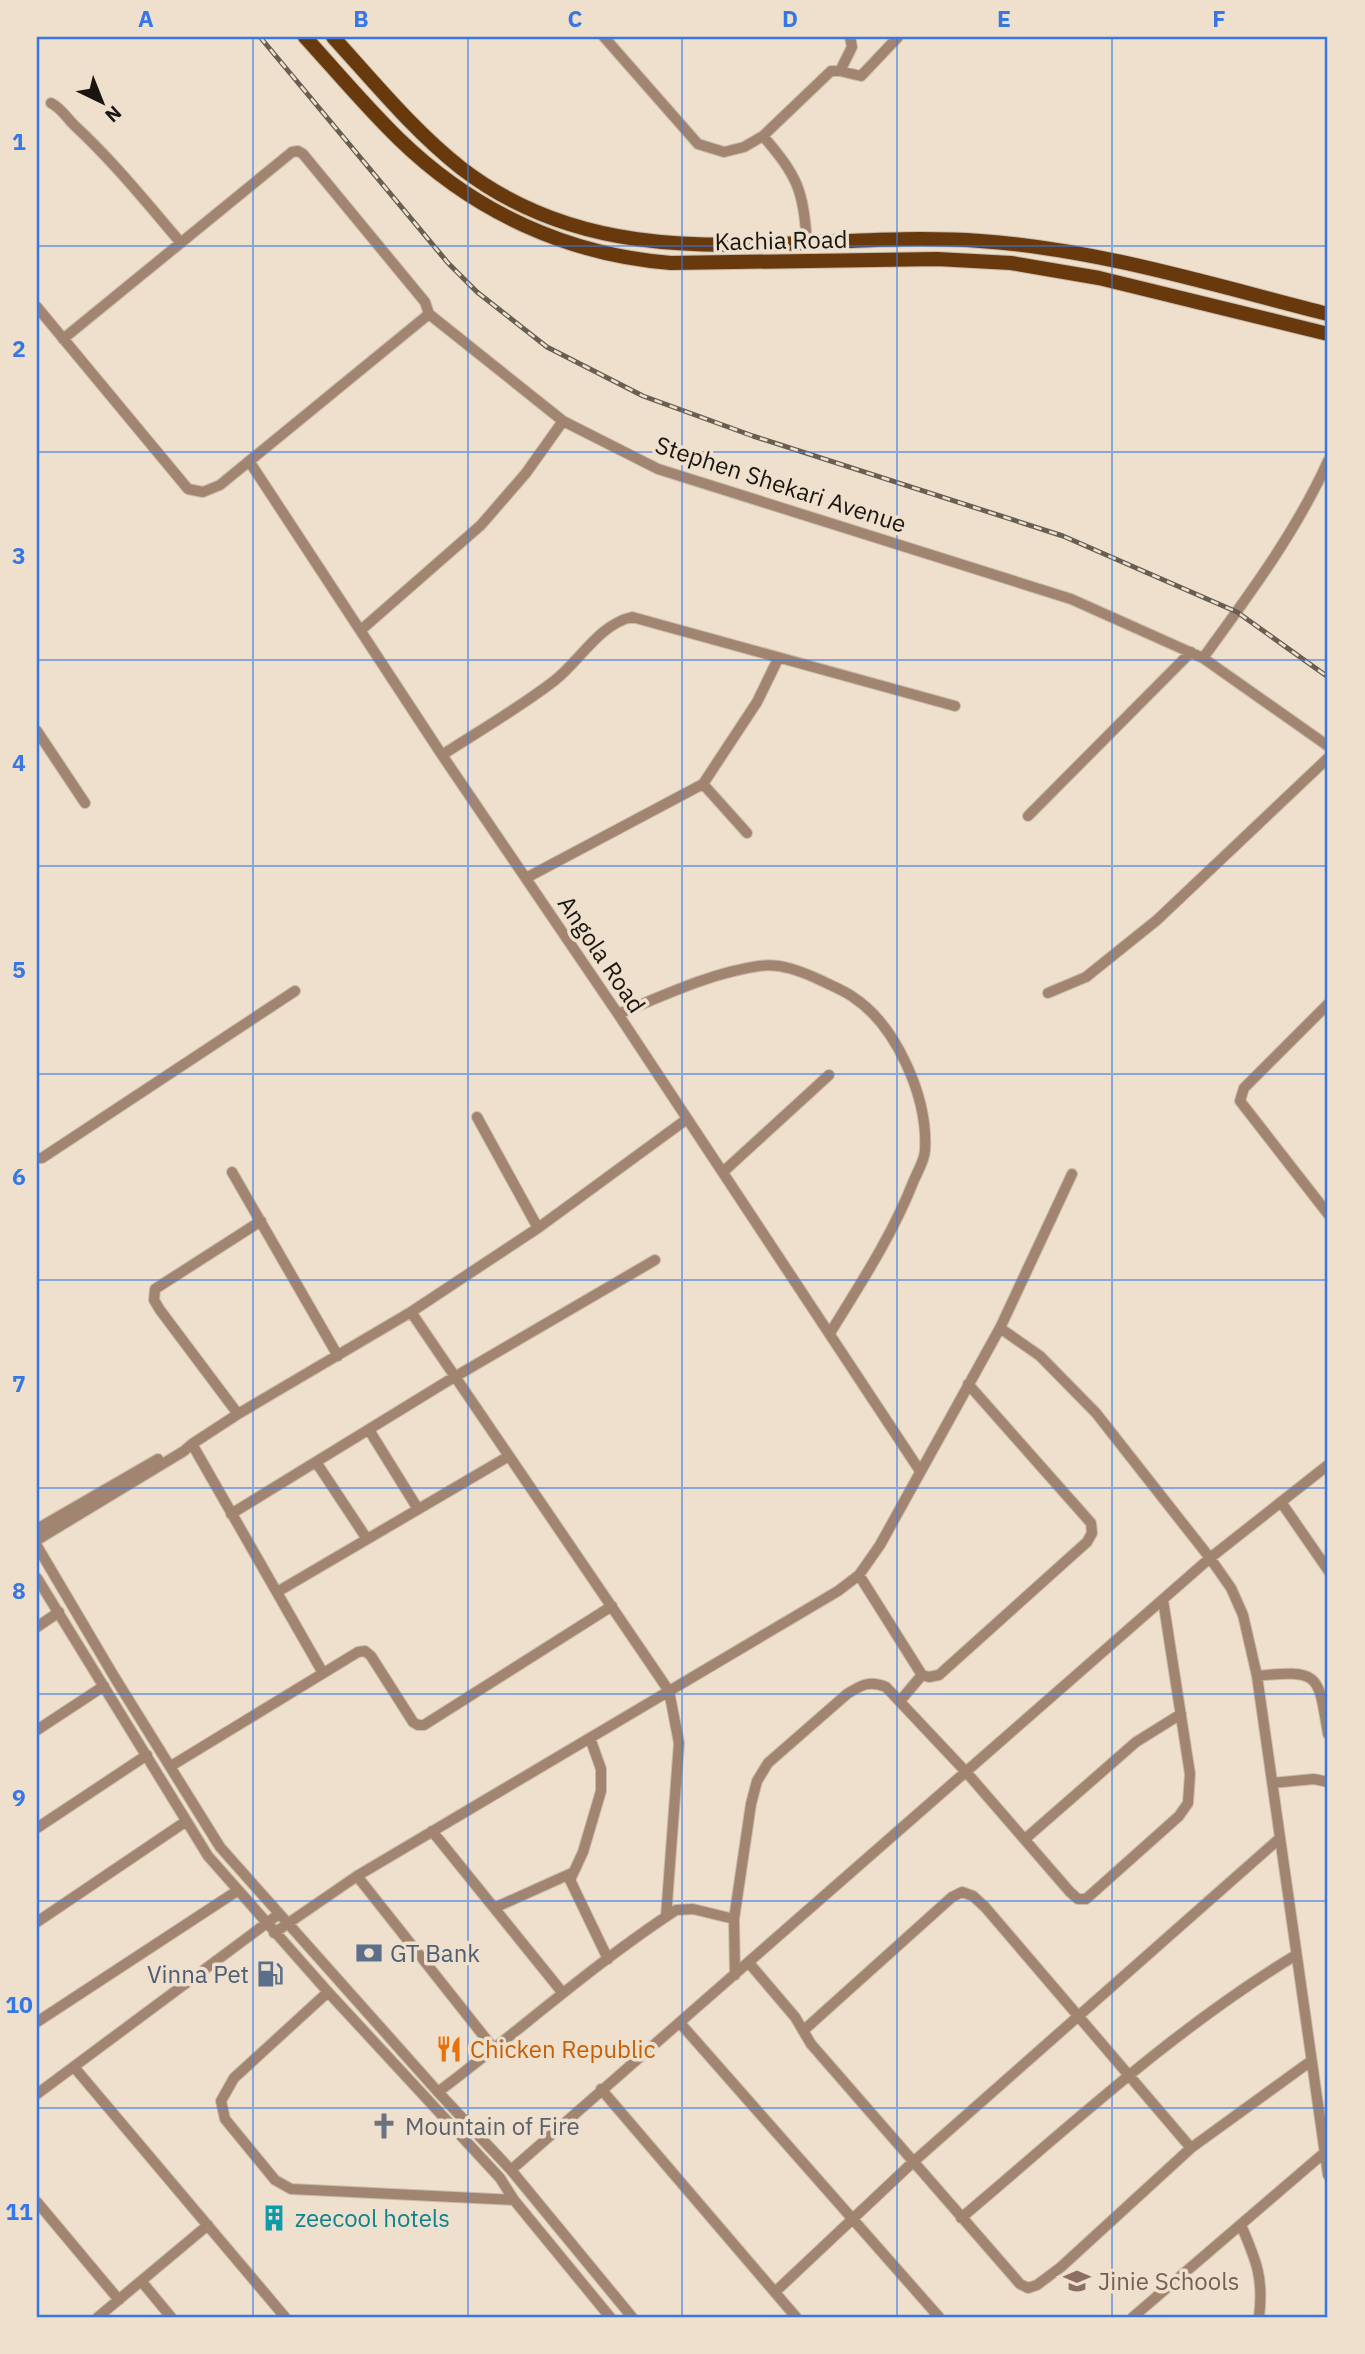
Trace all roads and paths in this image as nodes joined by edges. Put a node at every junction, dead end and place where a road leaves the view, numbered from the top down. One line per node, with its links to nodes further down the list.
1 (305, 37): 14 (main road, Kachia Road)
2 (333, 37): 10 (main road, Kachia Road)
3 (604, 37): 8 (street)
4 (850, 37): 6 (street)
5 (898, 37): 6 (street)
6 (840, 71): 8 (street)
7 (51, 103): 9 (street)
8 (763, 136): 10 (street)
9 (181, 243): 12 (street, Stephen Shekari Avenue); 15 (street)
10 (807, 243): 13 (main road, Kachia Road)
11 (37, 307): 15 (street)
12 (429, 314): 16 (street, Stephen Shekari Avenue); 17 (street)
13 (1328, 314)
14 (1328, 334)
15 (63, 339): 17 (street)
16 (563, 421): 19 (street); 20 (street, Stephen Shekari Avenue)
17 (249, 461): 19 (street, Angola Road)
18 (1328, 461): 21 (street)
19 (361, 630): 26 (street, Angola Road)
20 (1192, 652): 21 (street, Stephen Shekari Avenue); 30 (street)
21 (1203, 658): 25 (street, Stephen Shekari Avenue)
22 (778, 659): 23 (street); 26 (street); 28 (street)
23 (955, 706)
24 (37, 731): 29 (street)
25 (1328, 746)
26 (442, 755): 32 (street, Angola Road)
27 (1328, 758): 34 (street)
28 (703, 784): 31 (street); 32 (street)
29 (85, 803)
30 (1028, 816)
31 (747, 833)
32 (526, 878): 36 (street, Angola Road)
33 (295, 991): 40 (street)
34 (1048, 993)
35 (1328, 1004): 44 (street)
36 (618, 1014): 39 (street, Angola Road); 50 (street)
37 (828, 1075): 42 (street)
38 (477, 1117): 46 (street)
39 (687, 1119): 42 (street, Angola Road); 46 (street)
40 (37, 1158)
41 (232, 1172): 45 (street)
42 (723, 1172): 50 (street, Angola Road)
43 (1072, 1174): 49 (street)
44 (1328, 1213)
45 (261, 1221): 51 (street); 54 (street)
46 (538, 1228): 48 (street)
47 (655, 1261): 52 (street)
48 (411, 1312): 51 (street); 52 (street)
49 (1000, 1328): 53 (street); 67 (street)
50 (830, 1334): 60 (street, Angola Road)
51 (338, 1356): 54 (street)
52 (456, 1377): 55 (street); 57 (street)
53 (968, 1384): 60 (street); 77 (street)
54 (238, 1414): 56 (street)
55 (369, 1430): 58 (street); 62 (street)
56 (192, 1444): 63 (street); 64 (street); 66 (street)
57 (509, 1456): 62 (street); 73 (street)
58 (316, 1462): 63 (street); 65 (street)
59 (1328, 1465): 61 (street)
60 (920, 1471): 69 (street)
61 (1281, 1502): 67 (street); 68 (street)
62 (418, 1509): 65 (street)
63 (231, 1514): 71 (street)
64 (37, 1529)
65 (367, 1539): 71 (street)
66 (37, 1543): 87 (street)
67 (1210, 1558): 72 (street); 78 (street)
68 (1328, 1570)
69 (859, 1575): 77 (street); 80 (street)
70 (37, 1578): 74 (street)
71 (277, 1592): 76 (street)
72 (1164, 1600): 82 (street); 88 (street)
73 (612, 1606): 76 (street); 80 (street)
74 (59, 1612): 75 (street); 79 (street)
75 (37, 1627)
76 (323, 1673): 87 (street)
77 (922, 1675): 81 (street)
78 (1257, 1676): 84 (street); 90 (street)
79 (104, 1686): 83 (street); 86 (street)
80 (669, 1691): 85 (street); 101 (street)
81 (900, 1701): 88 (street); 102 (street)
82 (1181, 1714): 95 (street); 95 (street)
83 (37, 1730)
84 (1328, 1734)
85 (590, 1738): 93 (street); 96 (street)
86 (146, 1755): 91 (street); 92 (street)
87 (171, 1766): 100 (street)
88 (967, 1773): 95 (street); 109 (street)
89 (1328, 1782): 90 (street)
90 (1272, 1783): 94 (street)
91 (185, 1822): 98 (street); 103 (street)
92 (37, 1828)
93 (432, 1831): 97 (street); 99 (street)
94 (1280, 1838): 107 (street); 113 (street)
95 (1025, 1839)
96 (572, 1873): 99 (street); 108 (street)
97 (357, 1876): 105 (street); 117 (street)
98 (237, 1891): 104 (street); 114 (street)
99 (494, 1908): 112 (street)
100 (279, 1914): 104 (street); 105 (street)
101 (666, 1916): 102 (street); 108 (street)
102 (734, 1919): 110 (street)
103 (37, 1922)
104 (266, 1923): 106 (street); 119 (street)
105 (287, 1924): 106 (street); 122 (street)
106 (274, 1933): 111 (street)
107 (1296, 1955): 118 (street); 120 (street)
108 (608, 1958): 112 (street)
109 (749, 1963): 110 (street); 116 (street)
110 (735, 1975): 115 (street)
111 (328, 1992): 131 (street); 131 (street)
112 (562, 1992): 117 (street)
113 (1079, 2016): 116 (street); 120 (street); 128 (street)
114 (37, 2022)
115 (681, 2023): 121 (street); 135 (street)
116 (804, 2030): 128 (street)
117 (494, 2049): 122 (street)
118 (1311, 2061): 125 (street); 126 (street)
119 (74, 2067): 123 (street); 136 (street)
120 (1129, 2075): 126 (street); 134 (street)
121 (601, 2089): 129 (street); 139 (street)
122 (438, 2092): 129 (street)
123 (37, 2094)
124 (1328, 2095): 125 (street)
125 (1317, 2099): 127 (street)
126 (1191, 2148): 134 (street)
127 (1324, 2153): 130 (street); 137 (street)
128 (912, 2163): 134 (street); 135 (street)
129 (511, 2170): 145 (street)
130 (1328, 2175)
131 (514, 2200): 144 (street)
132 (37, 2202): 133 (street)
133 (40, 2215): 140 (street)
134 (961, 2218)
135 (852, 2219): 139 (street); 147 (street)
136 (208, 2225): 138 (street); 143 (street)
137 (1241, 2225): 148 (street); 149 (street)
138 (142, 2282): 140 (street); 142 (street)
139 (775, 2292): 146 (street)
140 (119, 2300): 141 (street)
141 (98, 2317)
142 (171, 2317)
143 (285, 2317)
144 (610, 2317)
145 (632, 2317)
146 (796, 2317)
147 (939, 2317)
148 (1133, 2317)
149 (1259, 2317)

